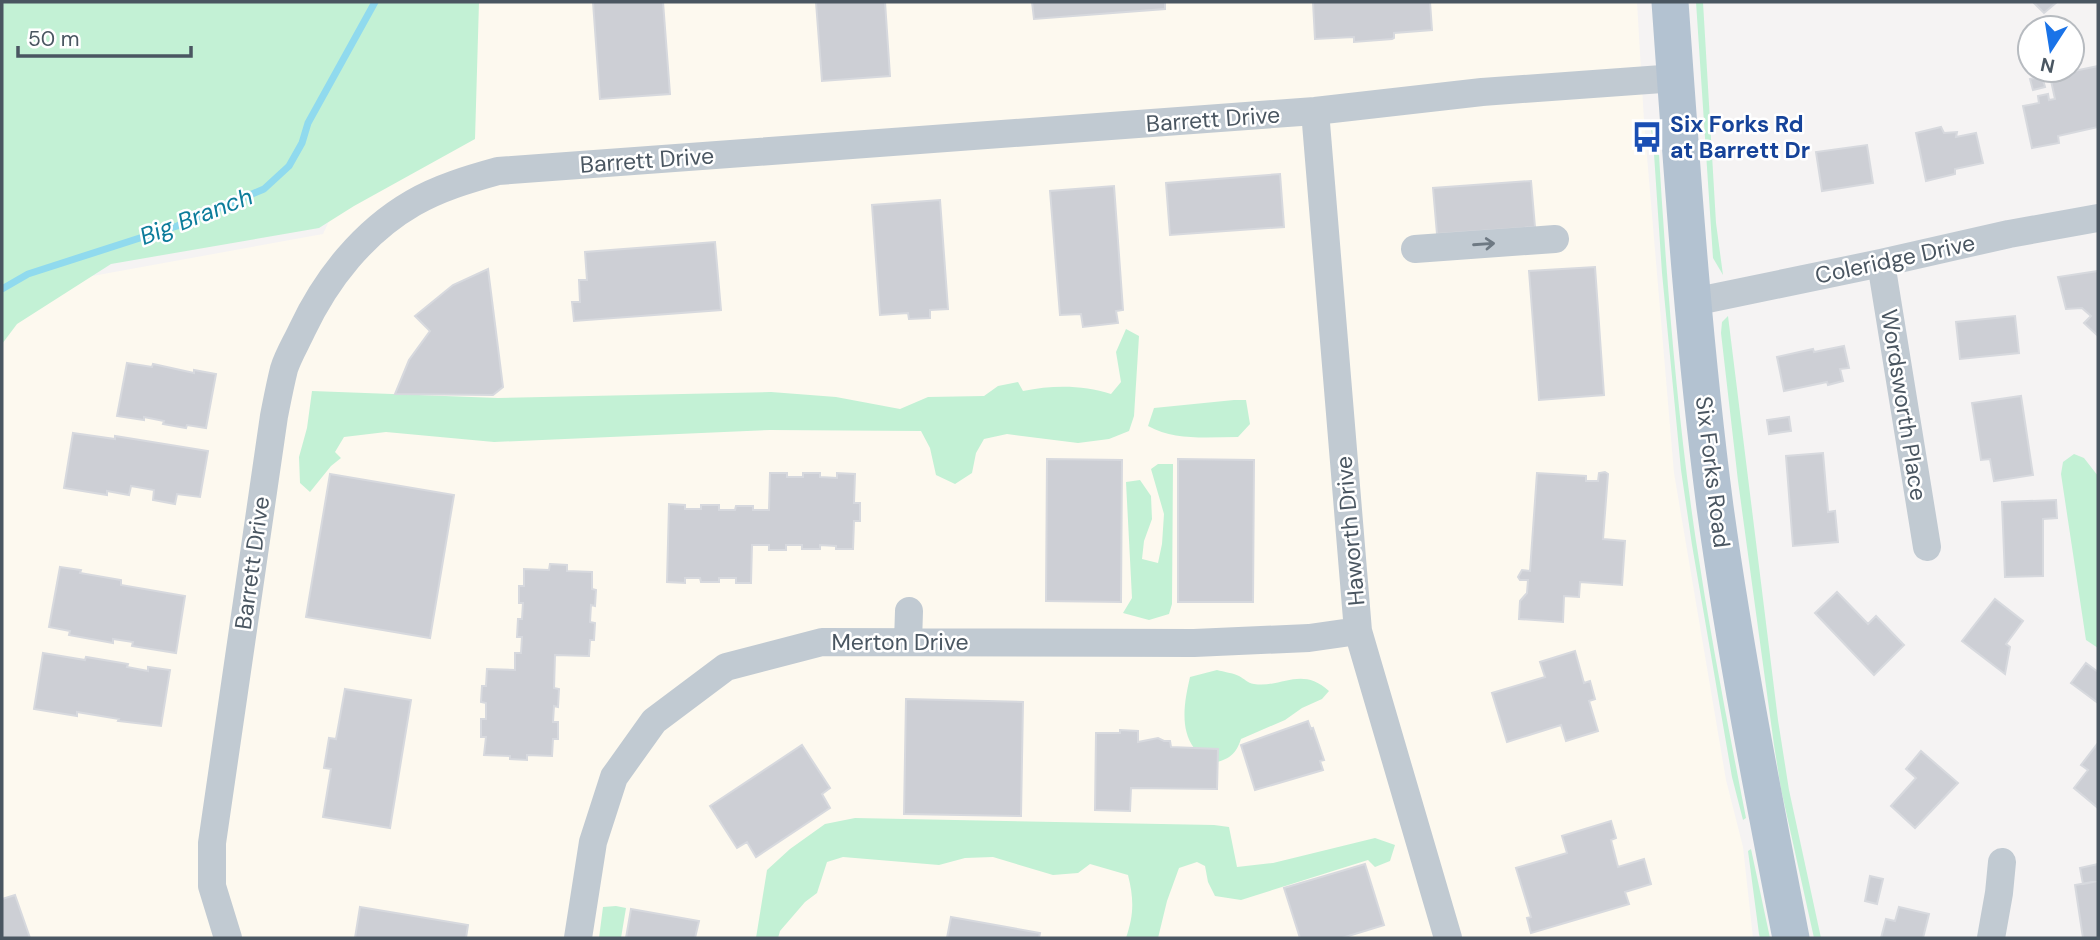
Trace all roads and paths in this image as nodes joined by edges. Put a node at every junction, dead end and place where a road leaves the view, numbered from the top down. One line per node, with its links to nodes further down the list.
1 (1670, 2): 2 (main road, Six Forks Road)
2 (1676, 78): 3 (street, Barrett Drive); 8 (main road, Six Forks Road)
3 (1315, 111): 11 (street, Haworth Drive); 14 (street, Barrett Drive)
4 (2098, 218): 7 (street, Coleridge Drive)
5 (1555, 239): 6 (street, one-way to 5)
6 (1415, 249)
7 (1881, 263): 8 (street, Coleridge Drive); 9 (street, Wordsworth Place)
8 (1693, 302): 17 (main road, Six Forks Road)
9 (1927, 547)
10 (909, 611): 12 (street)
11 (1358, 631): 12 (street, Merton Drive); 16 (street, Haworth Drive)
12 (908, 642): 15 (street, Merton Drive)
13 (2002, 862): 18 (street)
14 (228, 938)
15 (578, 938)
16 (1448, 938)
17 (1791, 938)
18 (1991, 938)

